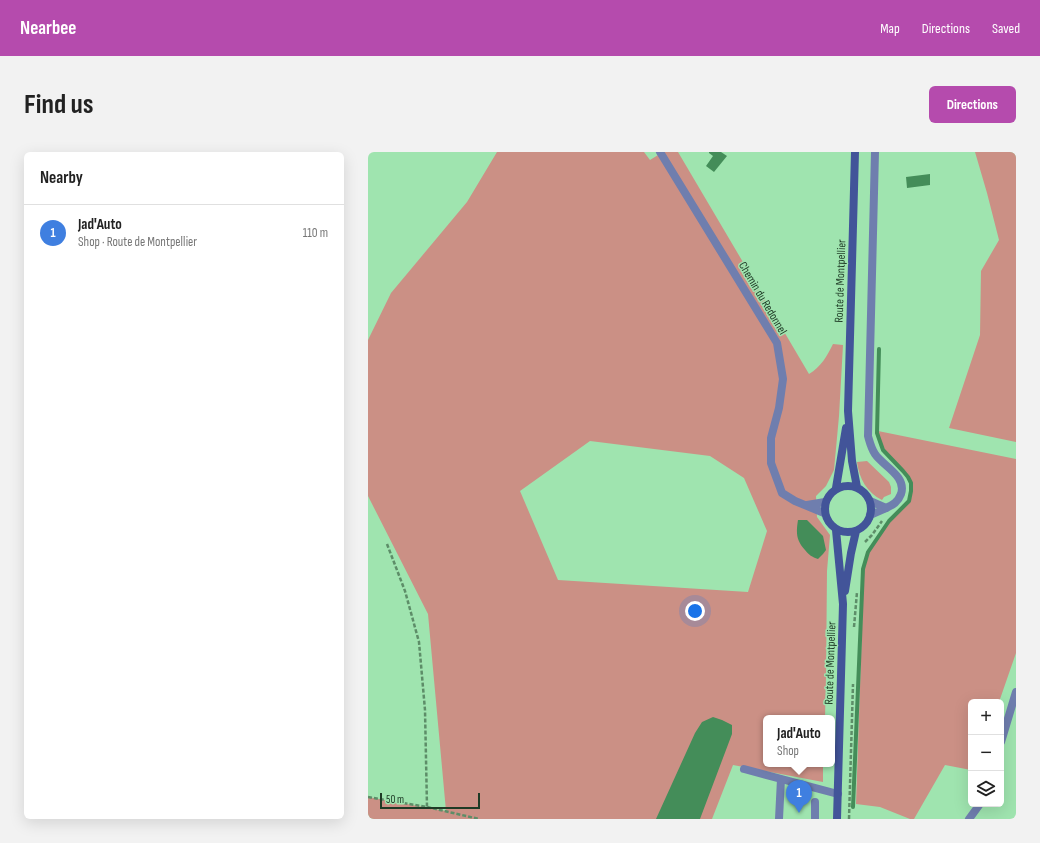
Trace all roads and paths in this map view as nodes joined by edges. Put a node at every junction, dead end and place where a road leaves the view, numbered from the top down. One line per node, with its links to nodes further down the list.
1 (660, 152): 9 (street, Chemin du Redonnel)
2 (855, 152): 4 (street, Route de Montpellier)
3 (875, 152): 10 (street)
4 (848, 411): 5 (street, Route de Montpellier); 6 (street, Route de Montpellier)
5 (857, 487): 6 (street); 7 (street)
6 (836, 488): 8 (street, Route de Montpellier)
7 (870, 501): 10 (street); 12 (street)
8 (825, 502): 9 (street); 11 (street)
9 (806, 505): 11 (street, Chemin du Redonnel)
10 (885, 512): 12 (street); 16 (path)
11 (824, 513): 13 (street)
12 (870, 515): 14 (street, Route de Montpellier)
13 (836, 530): 14 (street); 18 (street, Route de Montpellier)
14 (856, 531): 18 (street, Route de Montpellier)
15 (387, 544): 28 (path)
16 (862, 548)
17 (857, 589): 19 (path)
18 (843, 604): 25 (street, Route de Montpellier)
19 (854, 631)
20 (853, 684): 34 (path)
21 (1016, 694): 22 (street)
22 (1003, 735)
23 (744, 769): 24 (street)
24 (781, 779): 25 (street); 31 (street)
25 (838, 794): 33 (street, Route de Montpellier)
26 (368, 797): 28 (path)
27 (815, 802): 32 (street)
28 (427, 807): 30 (path)
29 (978, 807): 35 (street)
30 (479, 819)
31 (779, 819)
32 (815, 819)
33 (837, 819)
34 (849, 819)
35 (969, 819)

